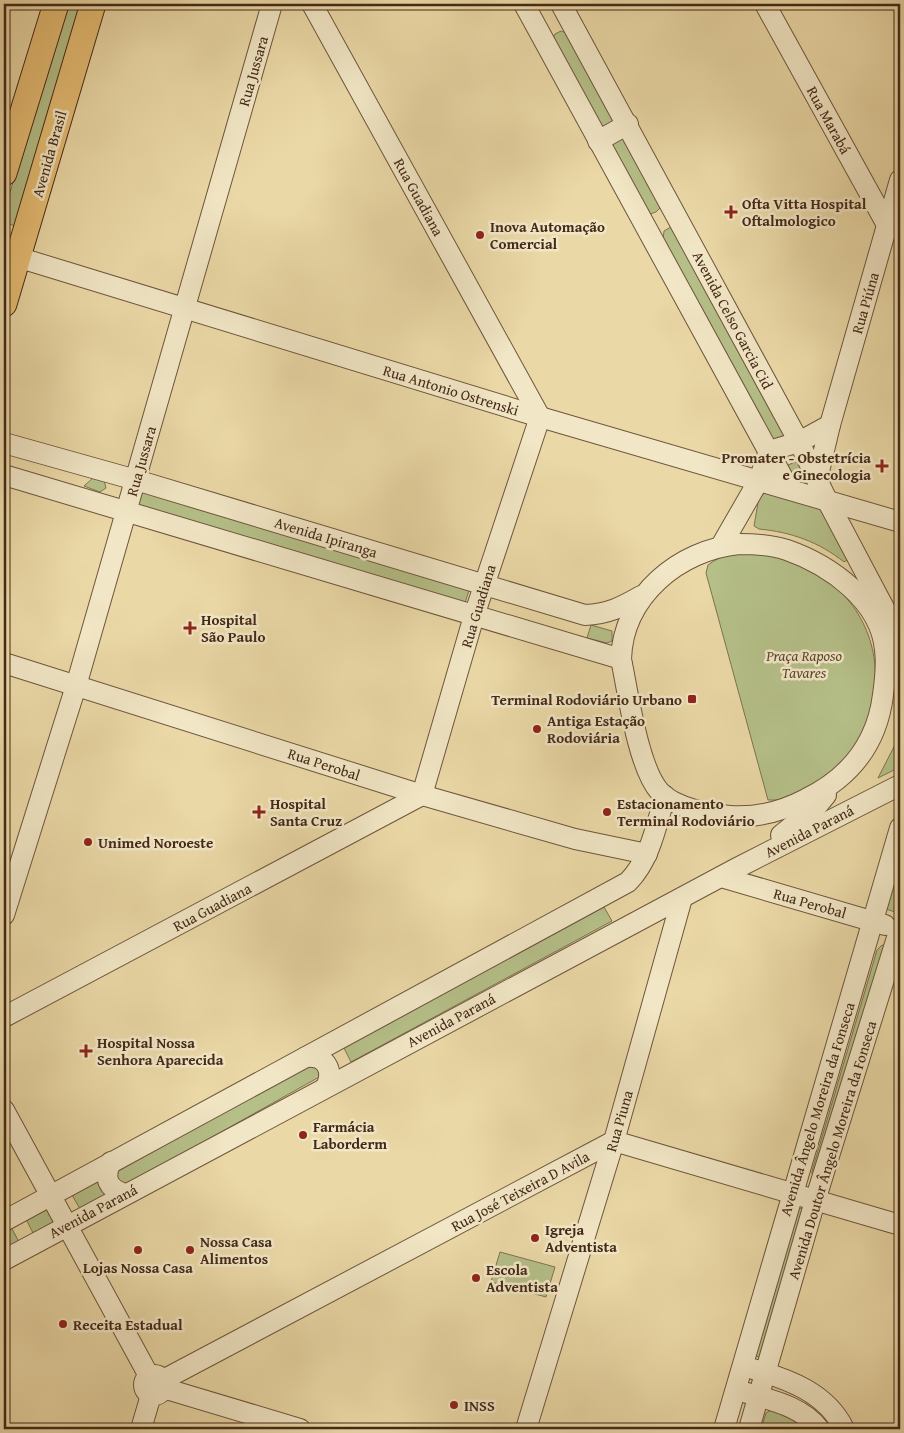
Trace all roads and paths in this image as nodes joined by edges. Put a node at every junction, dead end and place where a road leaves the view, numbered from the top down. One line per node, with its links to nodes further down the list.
1 (56, 4): 11 (main road)
2 (94, 4): 16 (main road, Avenida Brasil)
3 (272, 4): 18 (street, Rua Jussara)
4 (312, 4): 19 (street, Rua Guadiana)
5 (524, 4): 8 (street, Avenida Celso Garcia Cid)
6 (765, 4): 15 (street, Rua Marabá)
7 (565, 10): 8 (street); 9 (street, Avenida Celso Garcia Cid)
8 (540, 33): 10 (street, Avenida Celso Garcia Cid)
9 (628, 124): 10 (street); 13 (street, Avenida Celso Garcia Cid)
10 (598, 141): 14 (street, Avenida Celso Garcia Cid)
11 (4, 173)
12 (900, 180): 15 (street, Rua Piúna)
13 (674, 210): 14 (street); 22 (street, Avenida Celso Garcia Cid)
14 (644, 226): 23 (street, Avenida Celso Garcia Cid)
15 (894, 227): 20 (street, Rua Piúna)
16 (11, 255): 17 (main road, Avenida Brasil); 18 (street, Rua Antonio Ostrenski)
17 (4, 304)
18 (185, 308): 19 (street, Rua Antonio Ostrenski); 26 (street, Rua Jussara)
19 (540, 417): 24 (street, Rua Antonio Ostrenski); 38 (street, Rua Guadiana)
20 (830, 426): 22 (street); 28 (street, Rua Piúna)
21 (4, 442): 26 (street, Avenida Ipiranga)
22 (799, 442): 23 (street); 28 (street, Avenida Celso Garcia Cid)
23 (769, 450): 27 (street); 29 (street, Avenida Celso Garcia Cid)
24 (732, 473): 27 (street, Rua Antonio Ostrenski); 33 (street)
25 (4, 475): 31 (street)
26 (136, 480): 31 (street, Rua Jussara); 38 (street, Avenida Ipiranga)
27 (759, 480): 29 (street, Rua Antonio Ostrenski); 33 (street)
28 (817, 480): 30 (street, Avenida Celso Garcia Cid)
29 (790, 489): 30 (street, Rua Antonio Ostrenski)
30 (828, 502): 32 (street, Rua Antonio Ostrenski); 35 (street, Avenida Celso Garcia Cid)
31 (127, 510): 41 (street); 45 (street, Rua Jussara)
32 (871, 514): 34 (street, Rua Antonio Ostrenski); 35 (street)
33 (741, 515): 36 (street)
34 (900, 522)
35 (846, 536): 40 (street, Avenida Celso Garcia Cid)
36 (721, 546): 37 (street); 39 (street)
37 (840, 577): 40 (street); 42 (street)
38 (484, 586): 39 (street, Avenida Ipiranga); 41 (street, Rua Guadiana)
39 (645, 593): 43 (street)
40 (882, 603): 42 (street, Avenida Celso Garcia Cid)
41 (474, 616): 43 (street); 48 (street, Rua Guadiana)
42 (893, 644): 47 (street)
43 (621, 659): 49 (street)
44 (4, 664): 45 (street, Rua Perobal)
45 (76, 686): 48 (street, Rua Perobal); 54 (street, Rua Jussara)
46 (900, 785): 52 (street, Avenida Paraná)
47 (831, 786): 49 (street); 52 (street)
48 (422, 795): 51 (street, Rua Perobal); 57 (street, Rua Guadiana)
49 (665, 796): 51 (street)
50 (900, 828): 55 (street, Avenida Ângelo Moreira da Fonseca)
51 (647, 854): 58 (street)
52 (729, 873): 53 (street, Avenida Paraná); 55 (street, Rua Perobal)
53 (682, 898): 60 (street, Avenida Paraná); 63 (street, Rua Piuna)
54 (4, 915)
55 (873, 922): 56 (street, Rua Perobal); 66 (street, Avenida Ângelo Moreira da Fonseca)
56 (900, 928): 68 (street, Avenida Doutor Ângelo Moreira da Fonseca)
57 (4, 1017)
58 (332, 1043): 59 (street); 60 (street)
59 (306, 1057): 61 (street); 64 (street)
60 (353, 1072): 61 (street, Avenida Paraná)
61 (326, 1087): 65 (street, Avenida Paraná)
62 (4, 1110): 67 (street)
63 (614, 1141): 66 (street); 76 (street, Rua José Teixeira D Avila); 81 (street, Rua Piuna)
64 (111, 1162): 65 (street); 67 (street)
65 (125, 1194): 70 (street, Avenida Paraná)
66 (791, 1194): 68 (street); 74 (street, Avenida Ângelo Moreira da Fonseca)
67 (50, 1195): 69 (street); 70 (street)
68 (815, 1201): 71 (street); 75 (street, Avenida Doutor Ângelo Moreira da Fonseca)
69 (4, 1221): 72 (street)
70 (66, 1225): 72 (street, Avenida Paraná); 76 (street)
71 (900, 1225)
72 (23, 1249): 73 (street, Avenida Paraná)
73 (4, 1260)
74 (742, 1366): 75 (street); 77 (street, Avenida Ângelo Moreira da Fonseca)
75 (765, 1372): 78 (street, Avenida Doutor Ângelo Moreira da Fonseca); 85 (street)
76 (156, 1385): 79 (street); 80 (street)
77 (735, 1390): 78 (street); 82 (street, Avenida Ângelo Moreira da Fonseca)
78 (758, 1396): 83 (street, Avenida Doutor Ângelo Moreira da Fonseca); 84 (street)
79 (141, 1429)
80 (300, 1429)
81 (526, 1429)
82 (724, 1429)
83 (749, 1429)
84 (819, 1429)
85 (844, 1429)

